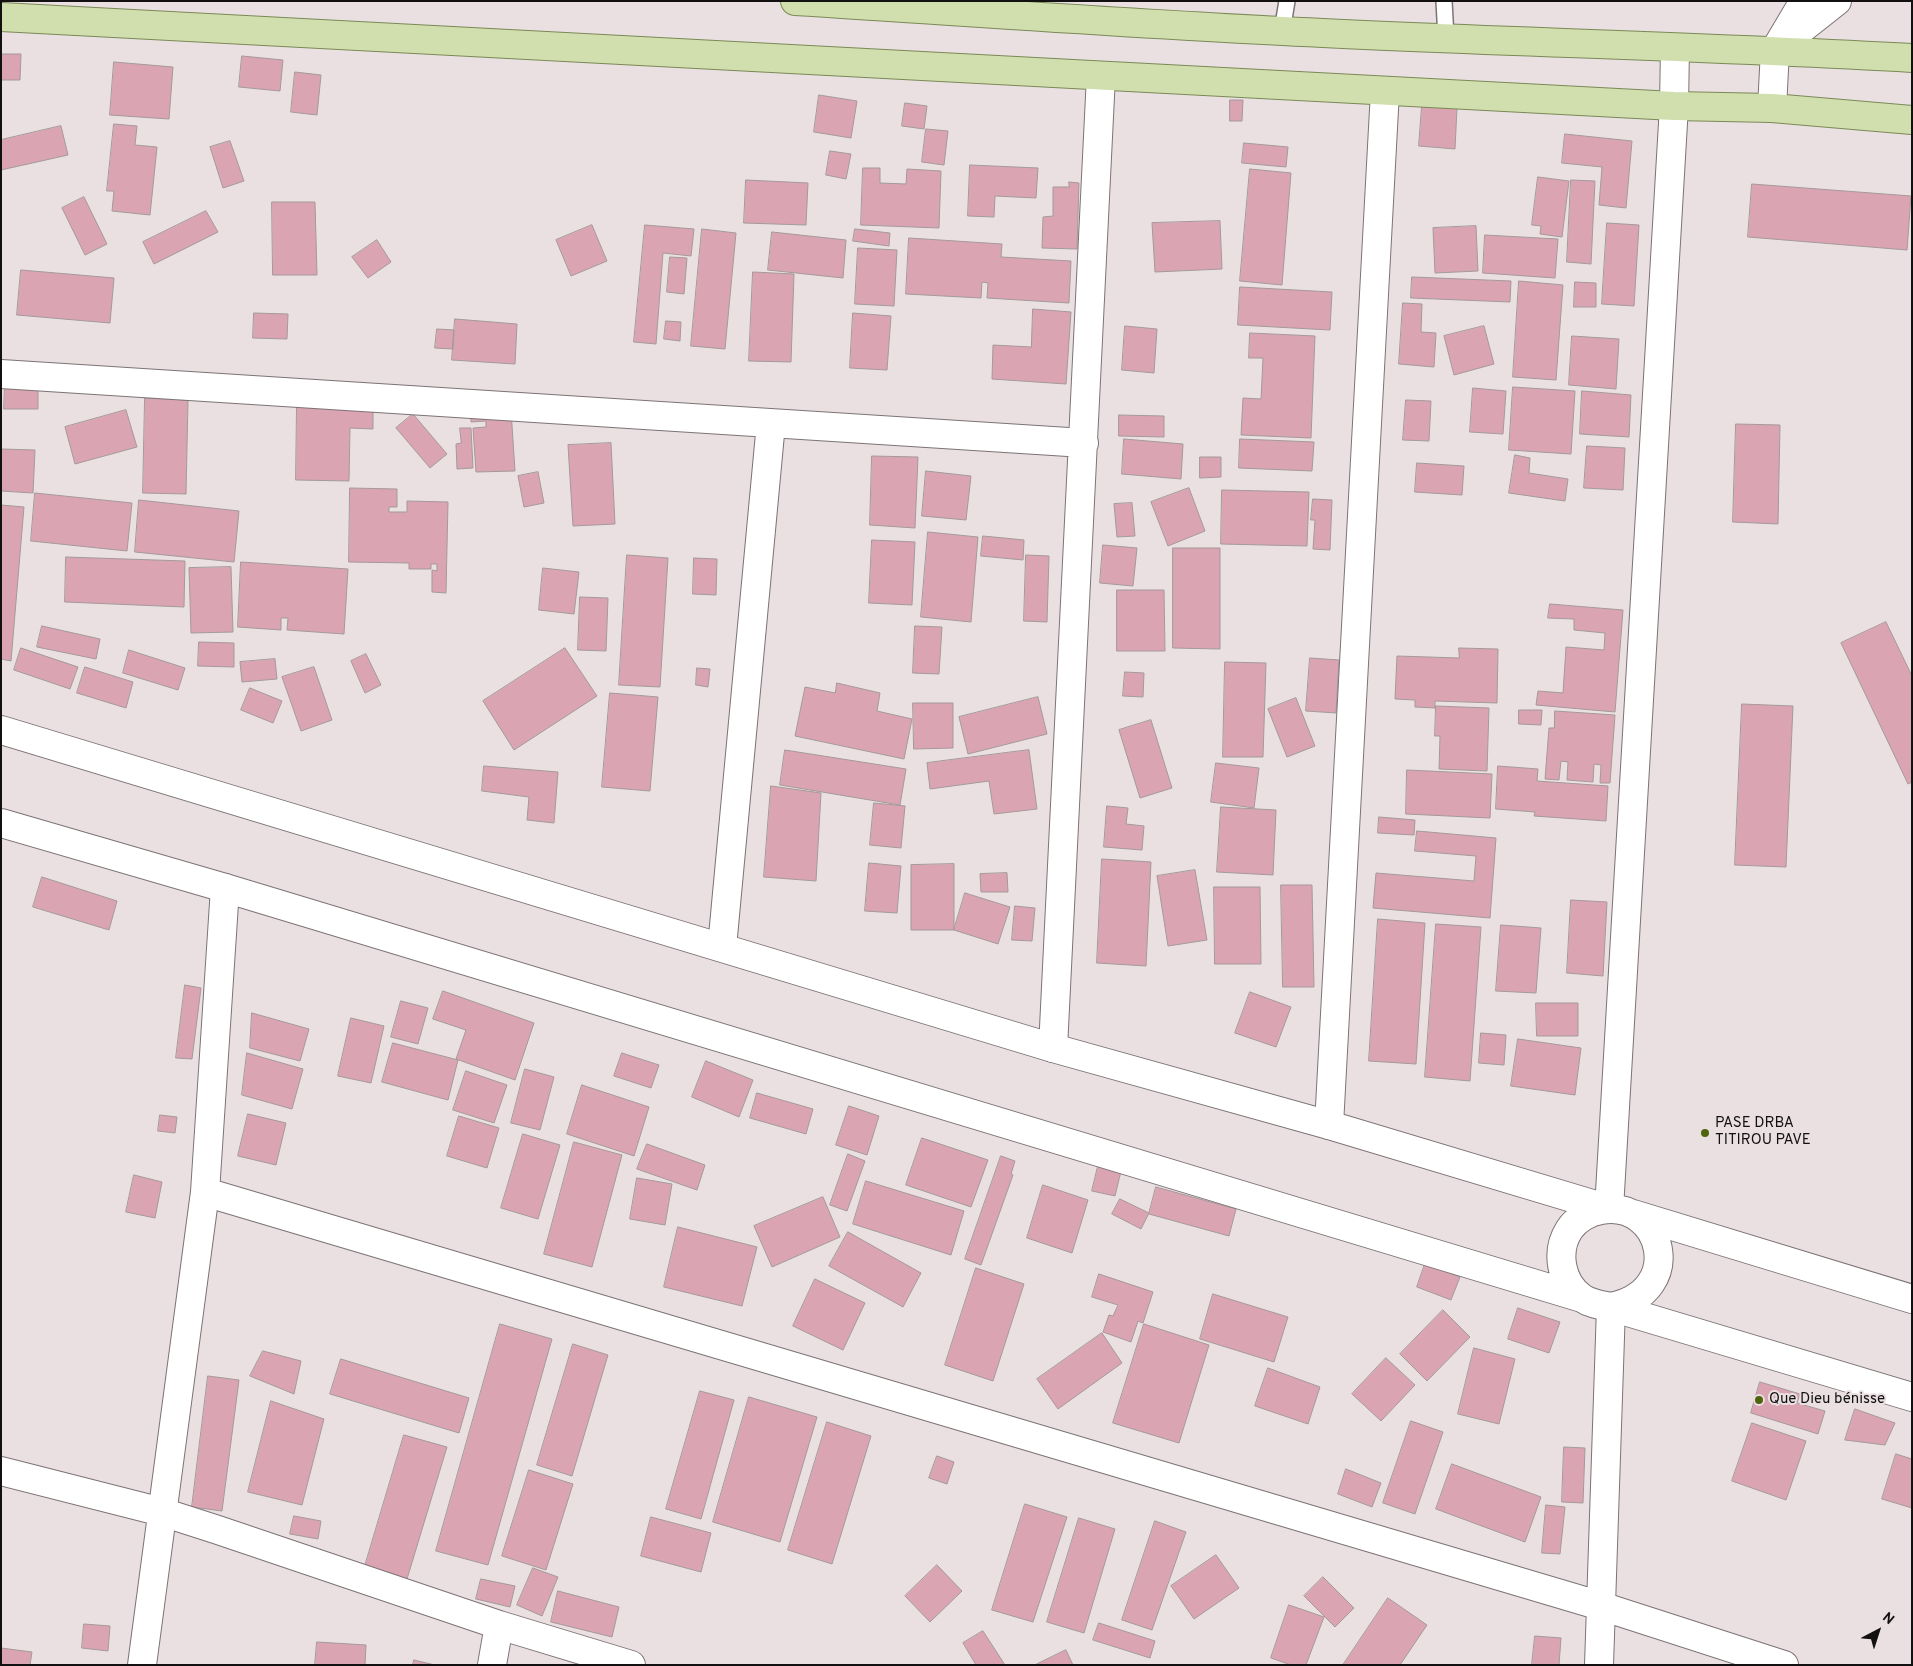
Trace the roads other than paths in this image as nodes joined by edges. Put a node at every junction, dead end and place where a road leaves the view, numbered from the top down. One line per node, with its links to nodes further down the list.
1 (795, 1): 7 (main road)
2 (1287, 1): 7 (lane)
3 (1444, 1): 8 (lane)
4 (1804, 1): 10 (street)
5 (1837, 1): 10 (street)
6 (1, 18): 12 (main road)
7 (1282, 31): 8 (main road)
8 (1446, 38): 9 (main road)
9 (1675, 48): 10 (main road); 14 (street)
10 (1776, 50): 11 (main road); 15 (street)
11 (1912, 58)
12 (1101, 76): 13 (main road); 19 (street)
13 (1385, 91): 14 (main road); 25 (street)
14 (1674, 106): 15 (main road); 27 (street)
15 (1772, 108): 16 (main road)
16 (1912, 120)
17 (1, 374): 18 (street)
18 (771, 423): 19 (street); 23 (street)
19 (1084, 443): 24 (street)
20 (1, 730): 23 (street)
21 (1, 823): 22 (street)
22 (225, 888): 26 (street); 28 (street)
23 (722, 947): 24 (street)
24 (1053, 1048): 25 (street)
25 (1329, 1126): 27 (street)
26 (205, 1192): 33 (street); 34 (street)
27 (1617, 1210): 28 (street); 29 (street); 30 (street)
28 (1582, 1298): 30 (street)
29 (1912, 1299)
30 (1611, 1307): 31 (street); 34 (street)
31 (1912, 1397)
32 (1, 1470): 33 (street)
33 (162, 1512): 35 (street); 36 (street)
34 (1601, 1606): 39 (street); 40 (street)
35 (499, 1625): 37 (street); 38 (street)
36 (142, 1665)
37 (492, 1665)
38 (631, 1665)
39 (1599, 1665)
40 (1784, 1665)

